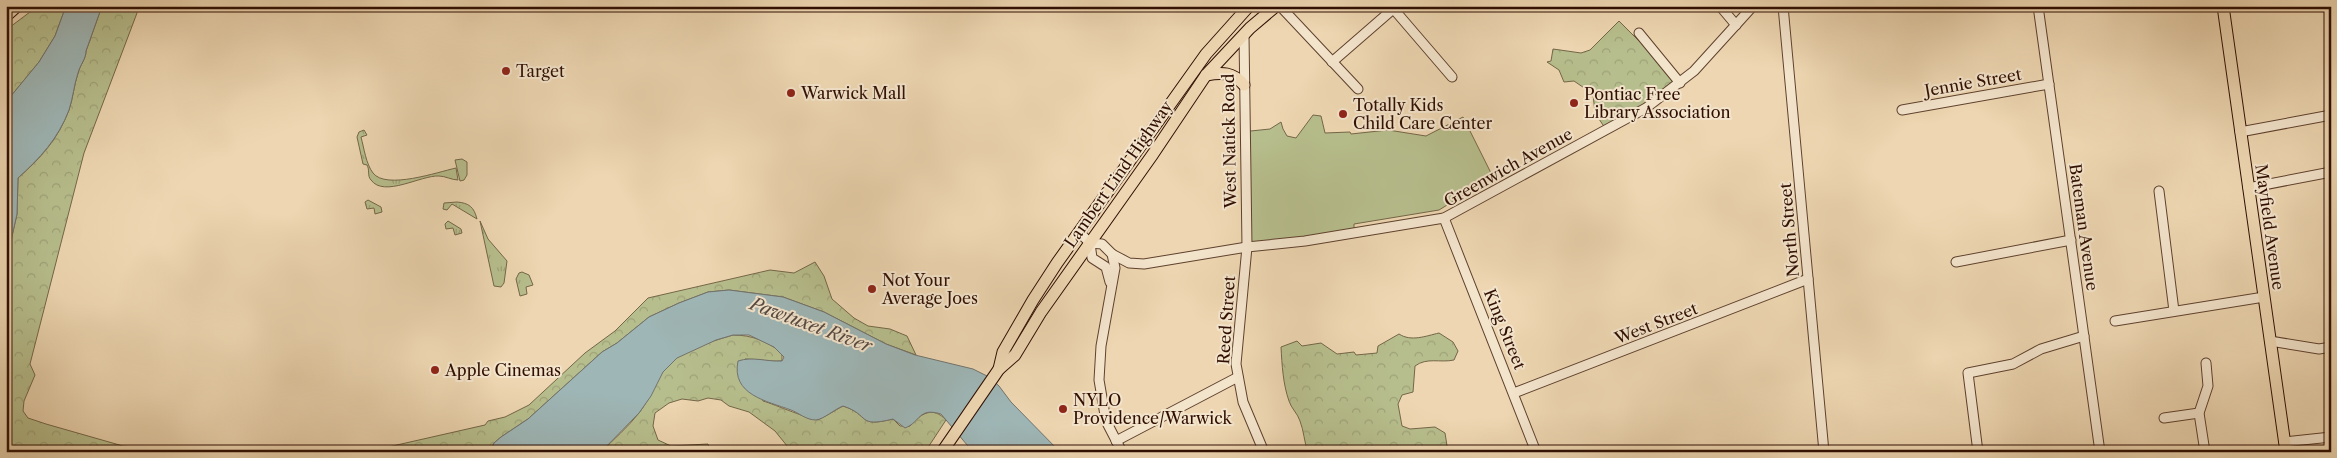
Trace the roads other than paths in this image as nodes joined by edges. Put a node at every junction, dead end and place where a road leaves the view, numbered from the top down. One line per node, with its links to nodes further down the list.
1 (15, 6): 10 (highway)
2 (1278, 6): 14 (main road, Lambert Lind Highway); 15 (street)
3 (1720, 6): 12 (street)
4 (1753, 6): 12 (street, Greenwich Avenue)
5 (1783, 6): 35 (street, North Street)
6 (2038, 6): 19 (street, Bateman Avenue)
7 (2223, 6): 24 (main road, Mayfield Avenue)
8 (1244, 7): 11 (main road, West Natick Road); 14 (main road, West Natick Road)
9 (1392, 8): 15 (street); 17 (street)
10 (6, 14)
11 (1236, 19): 14 (main road, West Natick Road); 29 (main road, Lambert Lind Highway)
12 (1736, 25): 18 (street, Greenwich Avenue)
13 (1639, 33): 18 (street)
14 (1244, 35): 16 (main road, Lambert Lind Highway); 20 (street, West Natick Road)
15 (1332, 62): 21 (street)
16 (1206, 75): 20 (main road); 31 (main road, Lambert Lind Highway)
17 (1452, 77)
18 (1680, 82): 28 (street, Greenwich Avenue)
19 (2049, 84): 22 (street, Jennie Street); 30 (street, Bateman Avenue)
20 (1244, 85): 32 (street, West Natick Road)
21 (1358, 89)
22 (1902, 110)
23 (2331, 116): 24 (street)
24 (2240, 132): 26 (main road, Mayfield Avenue)
25 (2331, 172): 26 (street)
26 (2248, 188): 37 (main road, Mayfield Avenue)
27 (2159, 191): 38 (street)
28 (1444, 218): 32 (street, Greenwich Avenue); 46 (street, King Street)
29 (1079, 232): 31 (street); 44 (main road, Lambert Lind Highway)
30 (2071, 240): 34 (street); 40 (street, Bateman Avenue)
31 (1090, 243): 33 (street, Greenwich Avenue); 36 (street); 44 (main road, Lambert Lind Highway)
32 (1247, 247): 33 (street, Greenwich Avenue); 45 (street, Reed Street)
33 (1112, 254): 36 (street)
34 (1956, 262)
35 (1808, 279): 46 (street, West Street); 56 (street, North Street)
36 (1111, 283): 50 (street)
37 (2264, 297): 38 (street); 41 (main road, Mayfield Avenue)
38 (2174, 312): 39 (street)
39 (2115, 320)
40 (2084, 336): 57 (street); 58 (street, Bateman Avenue)
41 (2270, 341): 42 (street); 51 (main road, Mayfield Avenue)
42 (2331, 347)
43 (2206, 364): 47 (street)
44 (1000, 369): 52 (main road, Lambert Lind Highway)
45 (1238, 377): 50 (street); 54 (street, Reed Street)
46 (1514, 393): 55 (street, King Street)
47 (2199, 413): 48 (street); 59 (street)
48 (2164, 418)
49 (2331, 437): 51 (street)
50 (1116, 441): 53 (street)
51 (2285, 447)
52 (942, 452)
53 (1122, 452)
54 (1264, 452)
55 (1536, 452)
56 (1824, 452)
57 (1978, 452)
58 (2100, 452)
59 (2205, 452)

